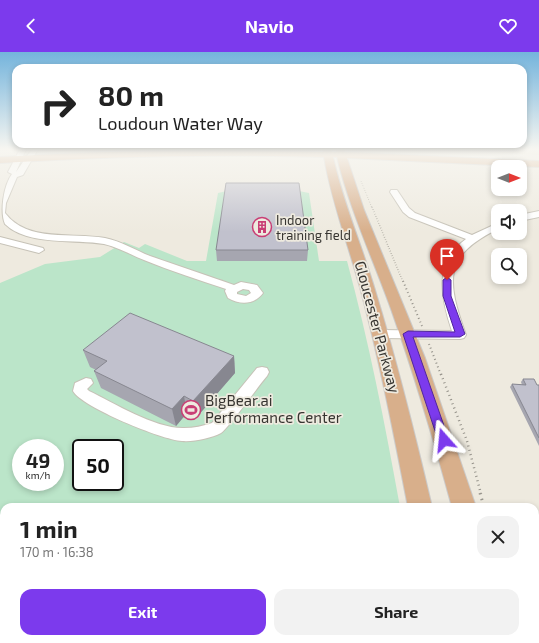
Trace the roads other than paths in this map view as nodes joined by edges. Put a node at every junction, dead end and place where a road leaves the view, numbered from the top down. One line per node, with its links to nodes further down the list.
1 (14, 176): 5 (street)
2 (336, 177): 15 (main road, Gloucester Parkway)
3 (344, 177): 16 (main road, Gloucester Parkway)
4 (394, 192): 10 (street)
5 (2, 199): 9 (street)
6 (539, 214): 7 (street)
7 (527, 217)
8 (491, 229): 10 (street)
9 (34, 234): 12 (street); 14 (street)
10 (474, 239): 16 (street)
11 (0, 240): 12 (street)
12 (16, 244): 13 (street)
13 (39, 250)
14 (233, 288)
15 (380, 334): 16 (street); 19 (main road, Gloucester Parkway)
16 (408, 334): 20 (main road, Gloucester Parkway)
17 (262, 372): 18 (street)
18 (86, 383)
19 (419, 503)
20 (463, 503)

